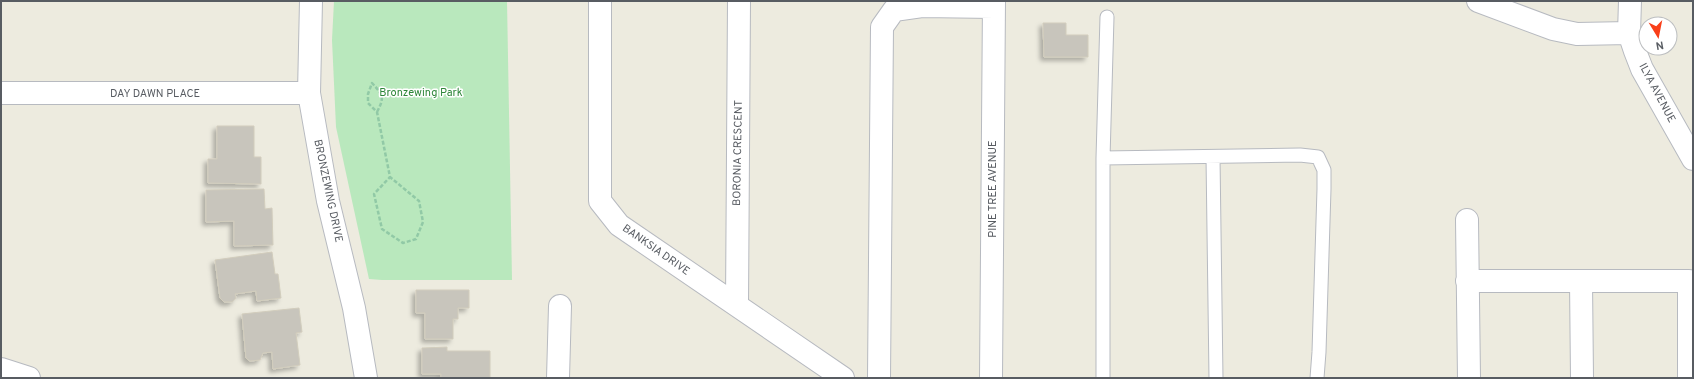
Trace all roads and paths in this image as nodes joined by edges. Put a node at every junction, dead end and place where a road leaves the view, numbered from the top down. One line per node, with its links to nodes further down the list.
1 (311, 1): 10 (street, BRONZEWING DRIVE)
2 (600, 1): 19 (street, BANKSIA DRIVE)
3 (739, 1): 19 (street, BORONIA CRESCENT)
4 (1478, 1): 8 (street)
5 (1630, 1): 8 (street, ILYA AVENUE)
6 (994, 4): 26 (street); 27 (street, PINE TREE AVENUE)
7 (1106, 17): 13 (lane)
8 (1629, 33): 14 (street, ILYA AVENUE)
9 (1, 93): 10 (street, DAY DAWN PLACE)
10 (309, 93): 23 (street, BRONZEWING DRIVE)
11 (377, 112): 11 (path); 15 (path)
12 (1213, 157): 13 (lane); 29 (lane); 30 (lane)
13 (1103, 158): 28 (lane)
14 (1693, 159)
15 (390, 177): 15 (path)
16 (1468, 220): 17 (street)
17 (1467, 281): 18 (street); 31 (street)
18 (1581, 281): 32 (street); 33 (street)
19 (737, 305): 25 (street, BANKSIA DRIVE)
20 (560, 306): 24 (street)
21 (1, 369): 22 (street)
22 (29, 378)
23 (366, 378)
24 (558, 378)
25 (843, 378)
26 (880, 378)
27 (991, 378)
28 (1103, 378)
29 (1216, 378)
30 (1317, 378)
31 (1469, 378)
32 (1582, 378)
33 (1689, 378)

